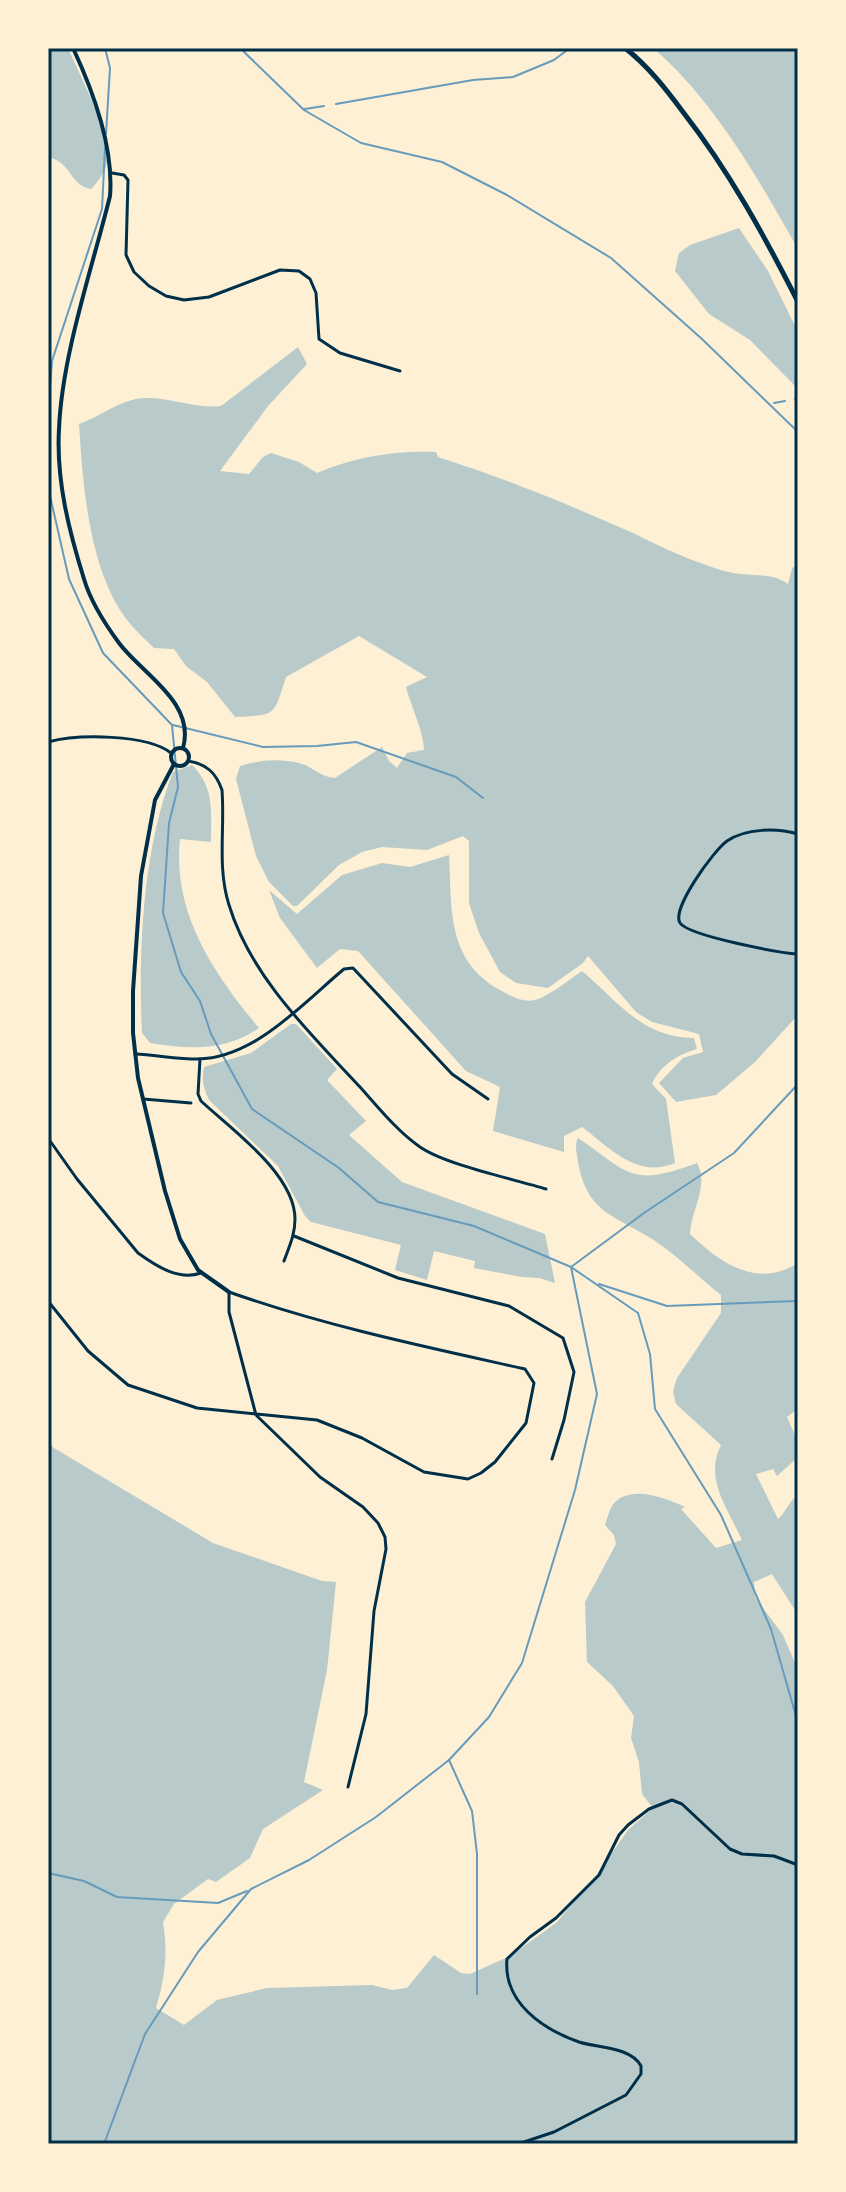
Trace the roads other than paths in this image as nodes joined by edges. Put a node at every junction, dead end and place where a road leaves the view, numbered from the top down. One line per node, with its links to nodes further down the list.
1 (73, 48): 3 (main road)
2 (625, 48): 4 (highway)
3 (112, 173): 5 (street); 7 (main road)
4 (798, 302)
5 (400, 371)
6 (48, 742): 8 (street)
7 (183, 748): 8 (main road); 9 (main road)
8 (171, 753): 10 (main road)
9 (188, 761): 10 (main road); 13 (street)
10 (174, 764): 14 (main road)
11 (798, 834): 12 (street)
12 (798, 954)
13 (293, 1012): 15 (street); 17 (street); 20 (street)
14 (135, 1054): 15 (street); 16 (main road)
15 (200, 1059): 21 (street)
16 (142, 1099): 18 (street); 23 (main road)
17 (488, 1099)
18 (191, 1103)
19 (48, 1138): 23 (street)
20 (546, 1189)
21 (294, 1236): 22 (street); 27 (street)
22 (284, 1261)
23 (201, 1273): 24 (main road)
24 (229, 1292): 26 (street); 26 (street)
25 (48, 1301): 26 (street)
26 (256, 1415): 28 (street)
27 (552, 1459)
28 (348, 1787)
29 (798, 1865): 30 (street)
30 (518, 2144)

